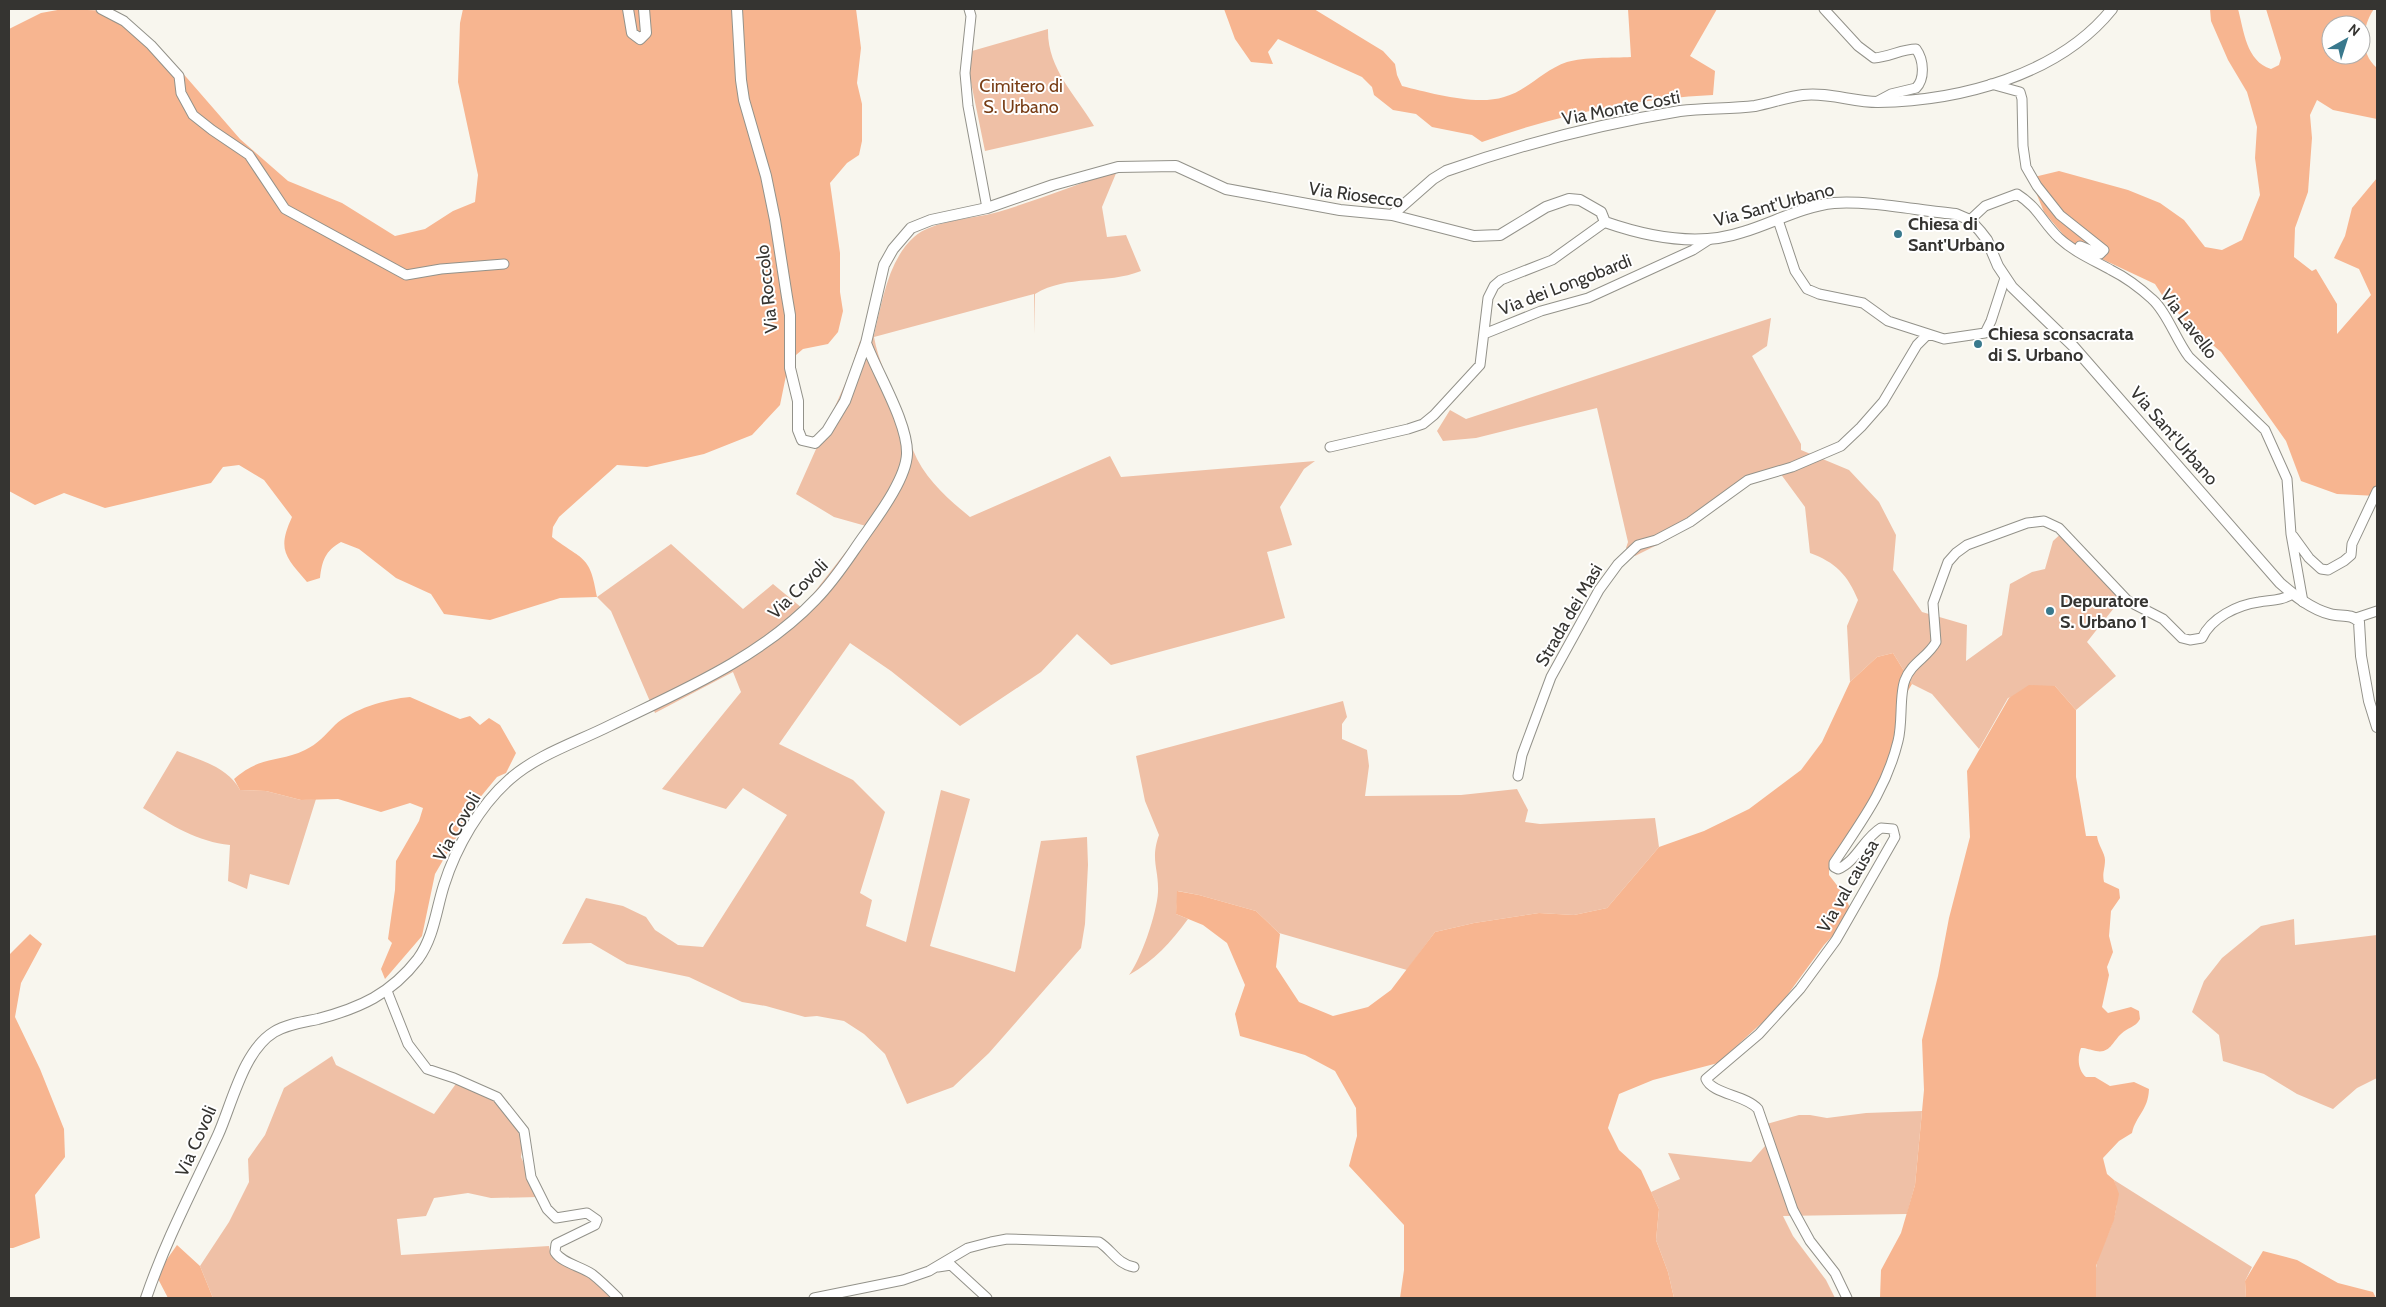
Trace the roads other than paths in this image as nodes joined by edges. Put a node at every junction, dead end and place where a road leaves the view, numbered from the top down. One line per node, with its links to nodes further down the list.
1 (101, 9): 17 (street)
2 (628, 9): 3 (street)
3 (644, 9)
4 (738, 9): 21 (street, Via Roccolo)
5 (969, 9): 10 (street)
6 (1824, 9): 9 (street)
7 (2112, 9): 8 (street, Via Monte Costi)
8 (1989, 84): 9 (street, Via Monte Costi); 16 (street)
9 (1875, 102): 11 (street, Via Monte Costi)
10 (987, 208): 11 (street, Via Riosecco); 21 (street, Via Riosecco)
11 (1392, 215): 14 (street, Via Riosecco)
12 (1778, 220): 13 (street, Via Sant'Urbano); 15 (street, Via Sant'Urbano); 20 (street)
13 (1970, 220): 16 (street, Via Lavello); 18 (street, Via Sant'Urbano)
14 (1605, 222): 15 (street, Via Riosecco); 19 (street)
15 (1710, 239): 19 (street, Via dei Longobardi)
16 (2065, 242): 24 (street, Via Lavello)
17 (504, 264)
18 (2005, 278): 20 (street); 25 (street, Via Sant'Urbano)
19 (1484, 334): 22 (street)
20 (1928, 334): 30 (street, Strada dei Masi)
21 (866, 342): 31 (street, Via Covoli)
22 (1330, 447)
23 (2377, 491): 24 (street)
24 (2292, 534): 26 (street, Via Lavello)
25 (2292, 594): 26 (street, Via Sant'Urbano); 38 (street, Via val caussa)
26 (2303, 602): 28 (street, Via Sant'Urbano)
27 (2377, 611): 28 (street)
28 (2356, 618): 29 (street)
29 (2377, 727)
30 (1518, 776)
31 (387, 991): 34 (street, Via Covoli); 35 (street)
32 (1134, 1266): 33 (street)
33 (936, 1267): 36 (street); 37 (street)
34 (146, 1298)
35 (618, 1298)
36 (814, 1298)
37 (987, 1298)
38 (1847, 1298)

